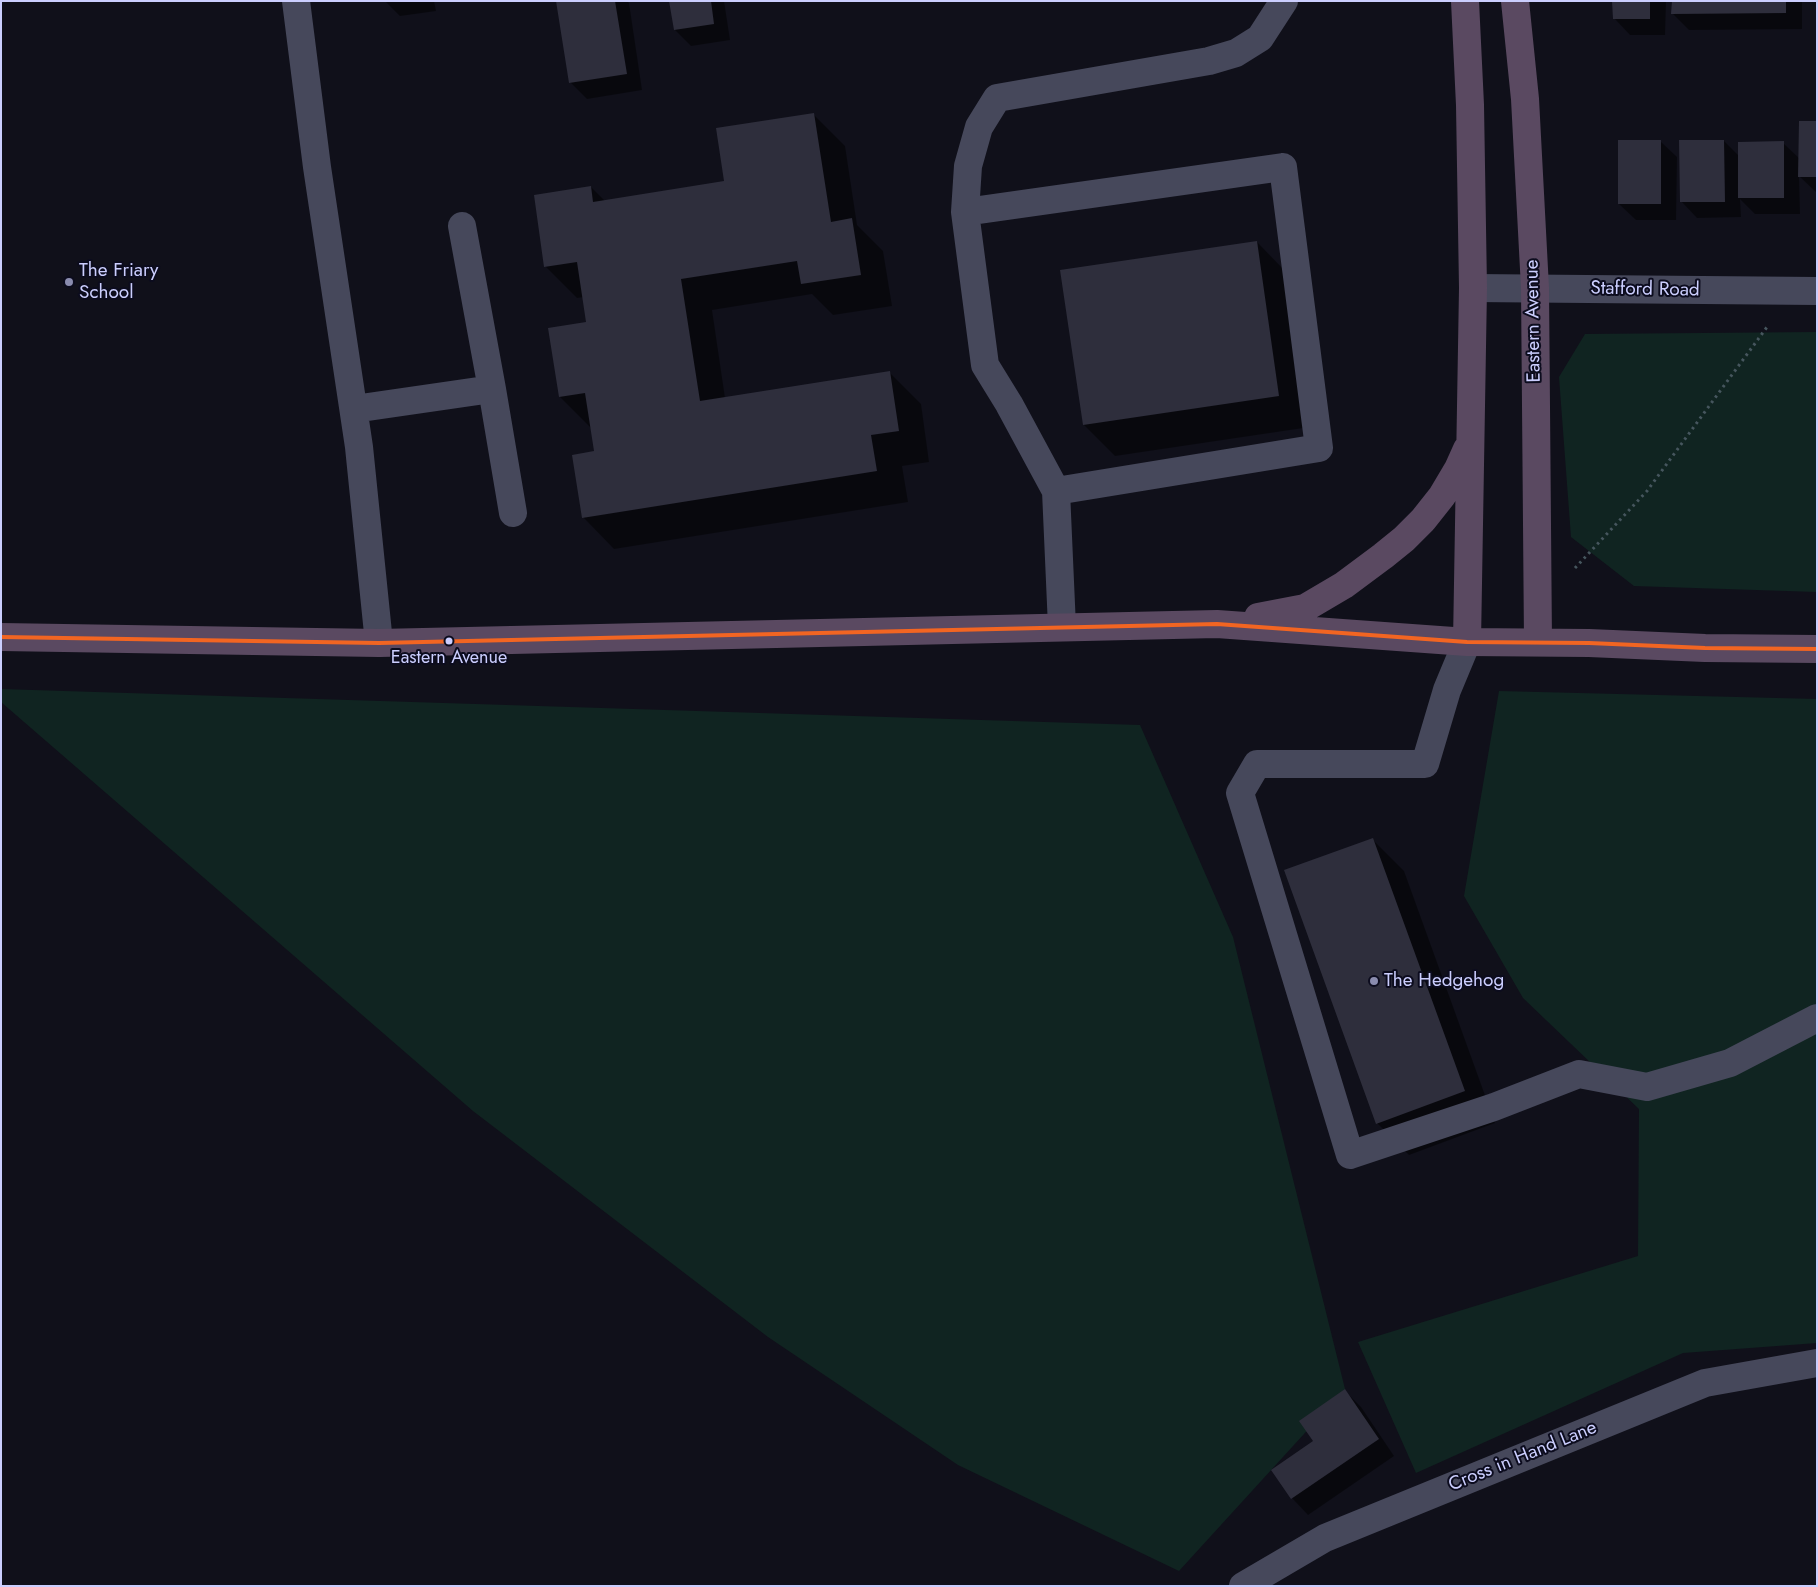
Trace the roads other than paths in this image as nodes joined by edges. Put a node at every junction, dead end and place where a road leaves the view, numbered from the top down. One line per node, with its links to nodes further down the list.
1 (296, 1): 11 (street)
2 (1284, 1): 5 (street)
3 (1465, 1): 7 (highway)
4 (1515, 1): 8 (highway, Eastern Avenue)
5 (965, 212): 13 (street); 13 (street)
6 (462, 226): 10 (street)
7 (1473, 288): 8 (street, Stafford Road); 12 (highway)
8 (1535, 288): 9 (street, Stafford Road); 19 (highway, Eastern Avenue)
9 (1808, 291)
10 (492, 388): 11 (street); 14 (street)
11 (354, 409): 20 (street)
12 (1470, 441): 15 (highway); 18 (highway)
13 (1056, 492): 16 (street)
14 (513, 513)
15 (1217, 624): 16 (highway); 18 (highway)
16 (1062, 627): 20 (highway)
17 (1, 637): 20 (highway)
18 (1467, 642): 19 (highway); 22 (street)
19 (1538, 642): 21 (highway)
20 (379, 643)
21 (1817, 649)
22 (1817, 1018)
23 (1817, 1363): 24 (street, Cross in Hand Lane)
24 (1243, 1586)

